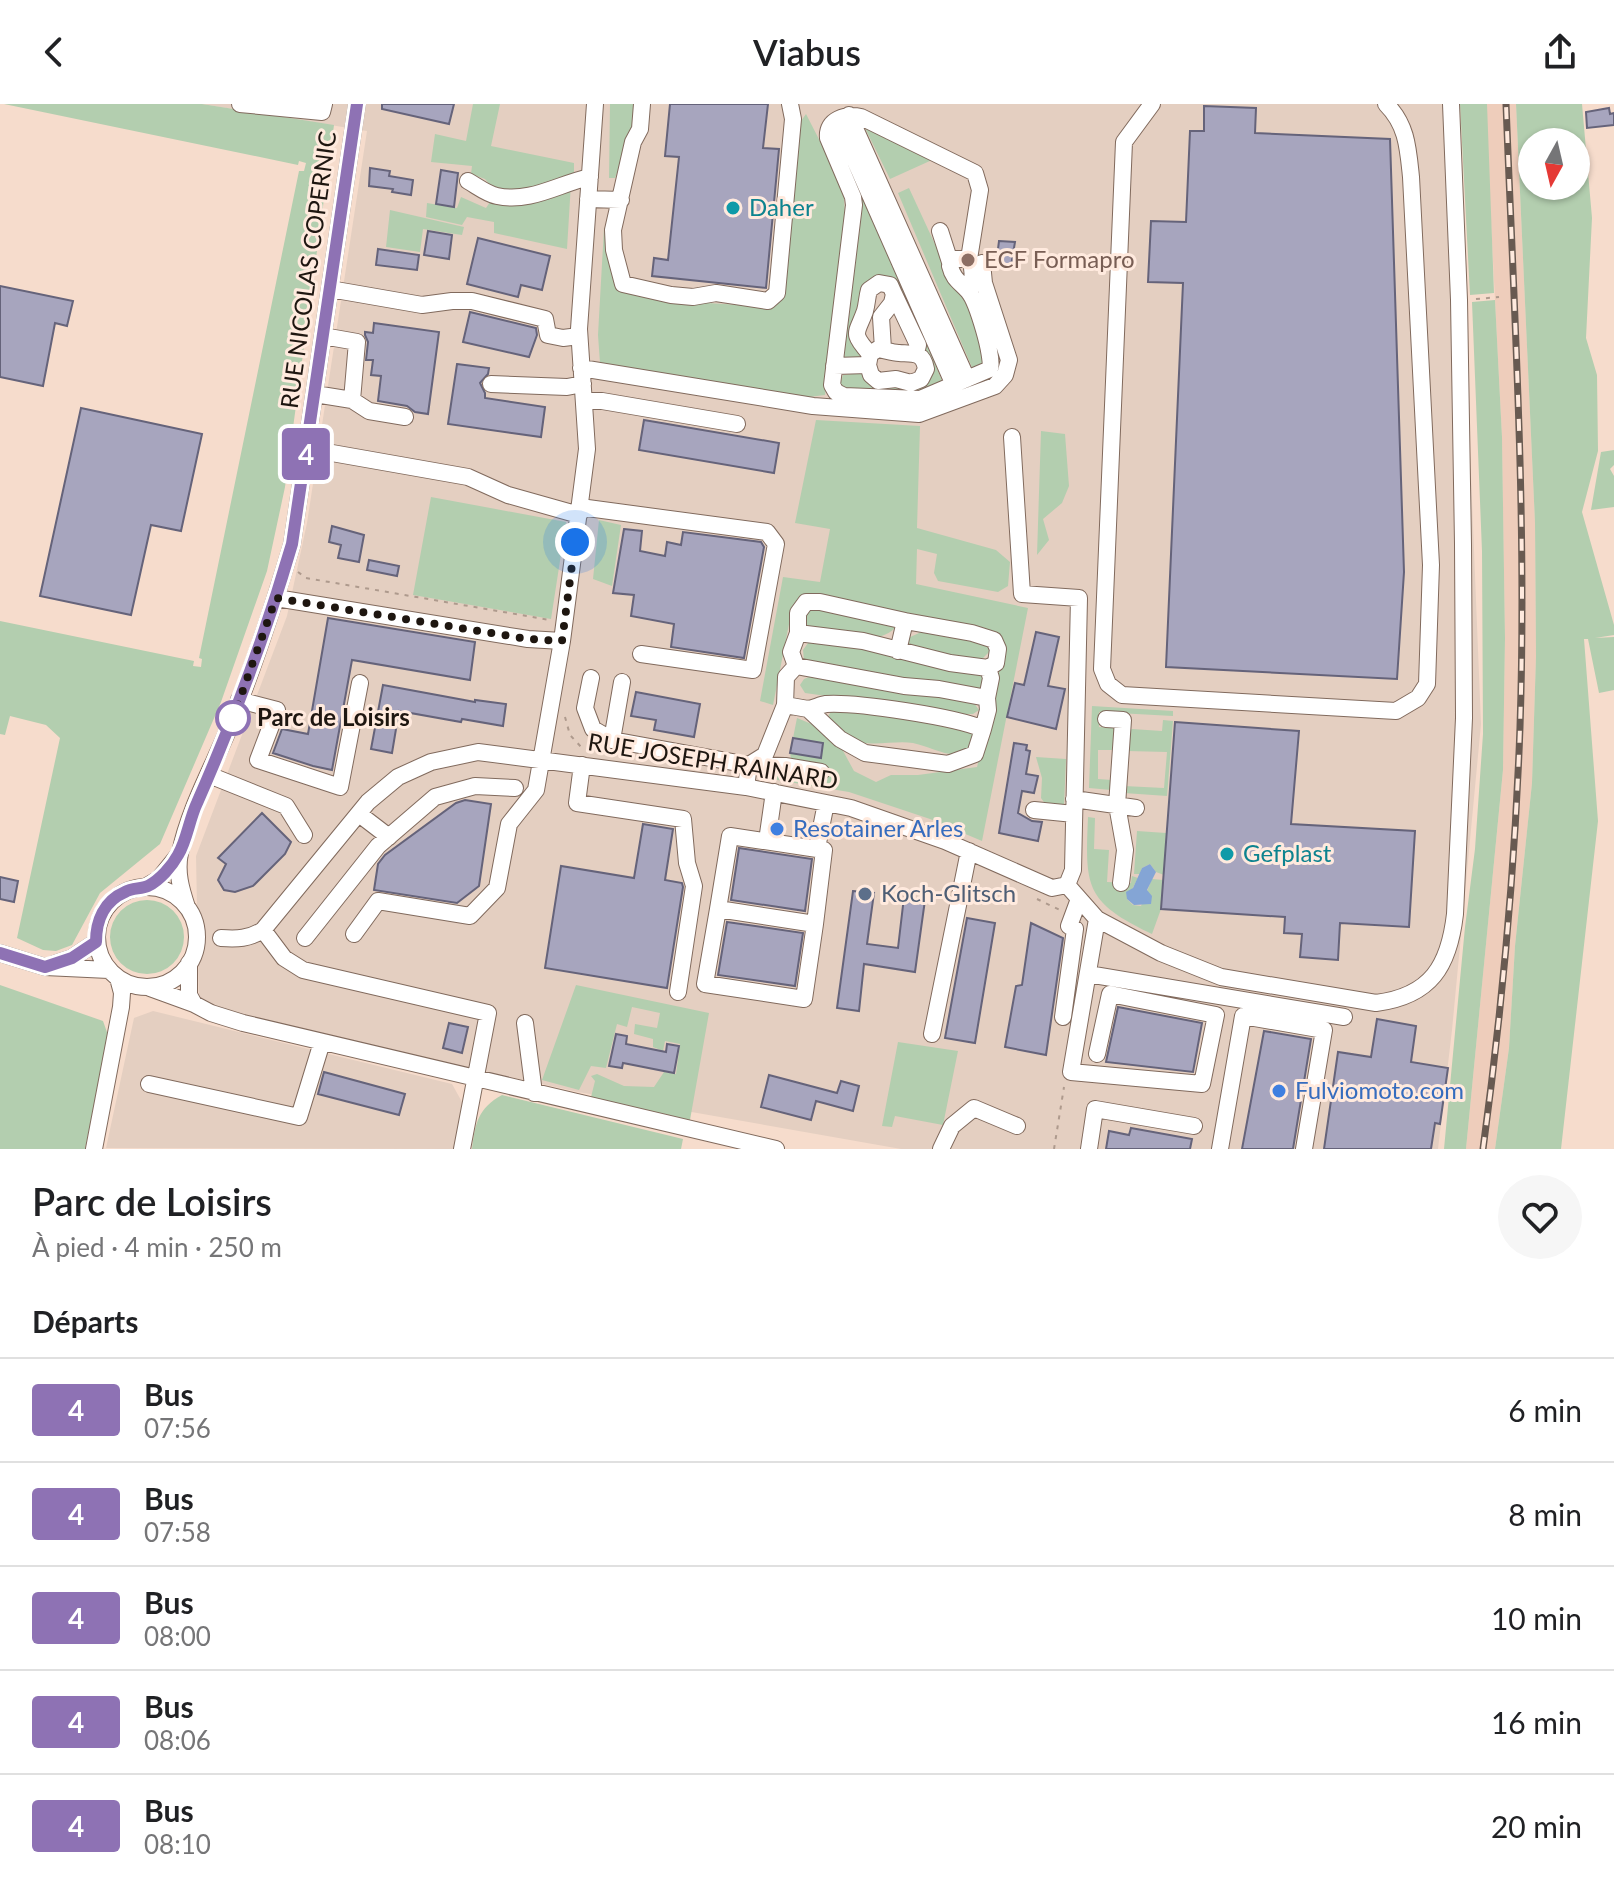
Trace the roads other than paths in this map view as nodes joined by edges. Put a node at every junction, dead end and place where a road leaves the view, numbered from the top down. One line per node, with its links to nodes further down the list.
1 (240, 104): 2 (street)
2 (324, 104)
3 (357, 104): 18 (street, RUE NICOLAS COPERNIC)
4 (595, 104): 11 (street)
5 (642, 104): 14 (street)
6 (790, 104): 14 (street)
7 (1152, 104): 8 (street)
8 (1386, 104)
9 (1451, 104): 80 (street)
10 (843, 118): 16 (street); 25 (street); 26 (street)
11 (590, 177): 12 (street); 13 (street)
12 (468, 181)
13 (588, 199): 14 (street); 22 (street)
14 (621, 200)
15 (940, 231): 17 (street)
16 (970, 256): 17 (street); 19 (street); 28 (street)
17 (950, 262): 19 (street)
18 (330, 289): 21 (street, RUE NICOLAS COPERNIC); 22 (street)
19 (970, 292): 26 (street)
20 (894, 294): 23 (street); 24 (street); 24 (street)
21 (323, 336): 29 (street, RUE NICOLAS COPERNIC); 30 (street)
22 (579, 336): 28 (street)
23 (916, 353): 24 (street); 24 (street)
24 (873, 356): 25 (street)
25 (834, 366): 26 (street)
26 (961, 382)
27 (491, 384): 28 (street)
28 (582, 385): 32 (street); 35 (street)
29 (315, 394): 30 (street); 36 (street, RUE NICOLAS COPERNIC)
30 (352, 400): 31 (street)
31 (405, 417)
32 (737, 424)
33 (1012, 437): 64 (street)
34 (332, 453): 35 (street)
35 (579, 511): 39 (street); 41 (street)
36 (276, 598): 39 (street); 48 (street, RUE NICOLAS COPERNIC)
37 (905, 621): 38 (street); 40 (street); 43 (street)
38 (798, 633): 40 (street); 42 (street)
39 (562, 641): 54 (street)
40 (898, 651): 43 (street)
41 (641, 654)
42 (796, 666): 47 (street); 49 (street)
43 (988, 668): 47 (street)
44 (591, 678): 53 (street)
45 (622, 682): 53 (street)
46 (360, 683): 48 (street)
47 (987, 698): 52 (street)
48 (239, 700): 58 (street, RUE NICOLAS COPERNIC)
49 (785, 705): 50 (street); 56 (street)
50 (808, 709): 52 (street); 52 (street)
51 (1106, 719): 63 (street)
52 (983, 729)
53 (612, 740): 56 (street)
54 (542, 759): 55 (street, RUE JOSEPH RAINARD); 67 (street, RUE JOSEPH RAINARD); 83 (street)
55 (582, 765): 59 (street, RUE JOSEPH RAINARD); 93 (street)
56 (749, 765): 57 (street); 59 (street)
57 (821, 772)
58 (209, 775): 68 (street); 73 (street, RUE NICOLAS COPERNIC)
59 (746, 787): 61 (street, RUE JOSEPH RAINARD)
60 (515, 788): 69 (street)
61 (774, 792): 62 (street, RUE JOSEPH RAINARD); 70 (street)
62 (826, 803): 71 (street); 72 (street, RUE JOSEPH RAINARD)
63 (1117, 805): 64 (street); 65 (street); 74 (street)
64 (1074, 806): 66 (street); 75 (street)
65 (1136, 808)
66 (1034, 810)
67 (359, 814): 69 (street); 82 (street, RUE JOSEPH RAINARD)
68 (304, 835)
69 (389, 837): 85 (street)
70 (767, 841): 71 (street); 78 (street)
71 (817, 848): 81 (street)
72 (969, 851): 75 (street, RUE JOSEPH RAINARD); 99 (street)
73 (180, 853): 76 (street); 79 (street)
74 (1121, 883)
75 (1067, 885): 77 (street)
76 (147, 886): 79 (street); 86 (street)
77 (1079, 899): 80 (street); 96 (street)
78 (718, 909): 81 (street); 81 (street)
79 (190, 912): 84 (street); 88 (street)
80 (1097, 919): 91 (street)
81 (815, 924)
82 (263, 930): 84 (street); 102 (street)
83 (354, 934)
84 (221, 938): 88 (street)
85 (305, 938)
86 (96, 942): 89 (street); 90 (street)
87 (0, 953): 89 (street)
88 (191, 959): 92 (street); 94 (street)
89 (45, 967): 90 (street)
90 (114, 974): 92 (street); 95 (street)
91 (1088, 974): 97 (street); 101 (street)
92 (142, 987): 94 (street); 95 (street)
93 (678, 992)
94 (194, 1004): 100 (street)
95 (121, 1007): 107 (street)
96 (1063, 1017)
97 (1344, 1017)
98 (525, 1023): 104 (street)
99 (932, 1034)
100 (322, 1042): 102 (street); 103 (street)
101 (1097, 1054)
102 (476, 1080): 104 (street); 108 (street)
103 (149, 1084)
104 (534, 1093): 109 (street)
105 (1017, 1126): 110 (street)
106 (1194, 1126): 111 (street)
107 (94, 1149)
108 (462, 1149)
109 (776, 1149)
110 (941, 1149)
111 (1089, 1149)
112 (1220, 1149): 113 (street)
113 (1304, 1149)

